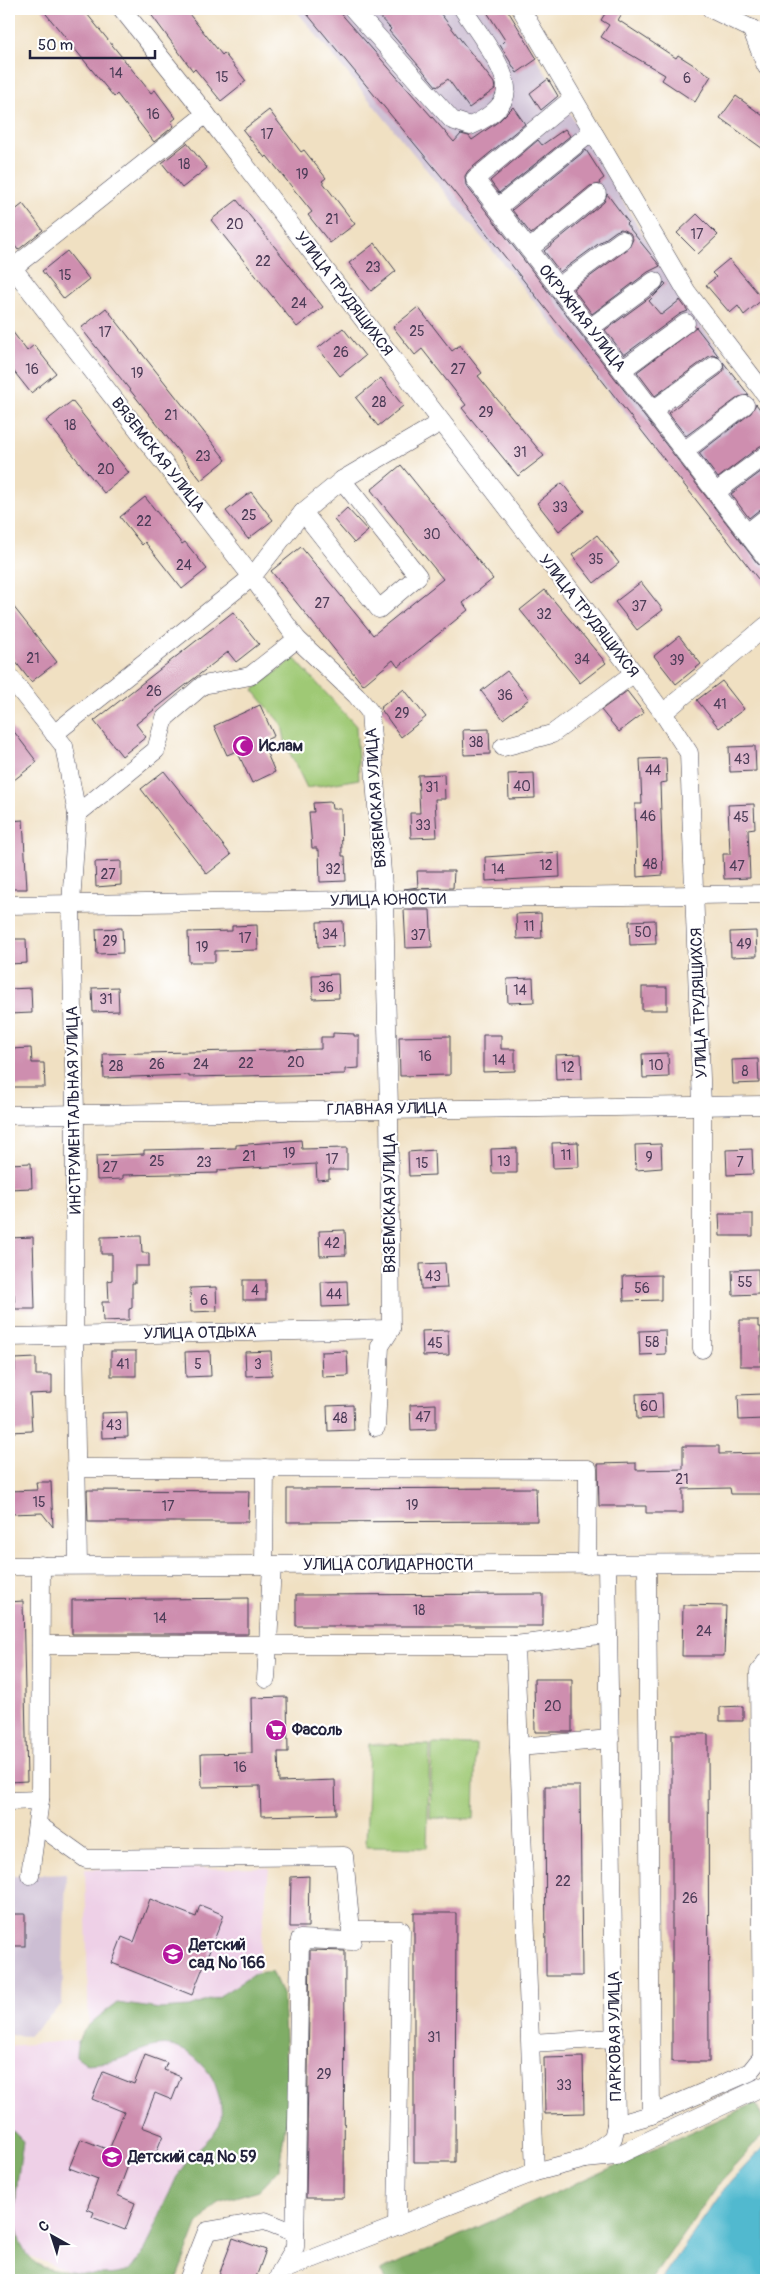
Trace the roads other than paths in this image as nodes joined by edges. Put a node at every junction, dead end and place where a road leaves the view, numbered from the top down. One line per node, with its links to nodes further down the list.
1 (122, 9): 9 (street, УЛИЦА ТРУДЯЩИХСЯ)
2 (353, 9): 3 (street)
3 (463, 9)
4 (521, 9): 8 (street)
5 (711, 9): 6 (street)
6 (758, 32): 7 (street)
7 (766, 66)
8 (573, 98): 10 (street); 12 (street, ОКРУЖНАЯ УЛИЦА)
9 (206, 114): 15 (street); 25 (street, УЛИЦА ТРУДЯЩИХСЯ)
10 (593, 131): 12 (street); 22 (street)
11 (597, 194): 14 (street)
12 (497, 208): 14 (street, ОКРУЖНАЯ УЛИЦА)
13 (622, 240): 17 (street)
14 (529, 249): 17 (street, ОКРУЖНАЯ УЛИЦА)
15 (10, 267): 34 (street, ВЯЗЕМСКАЯ УЛИЦА)
16 (654, 281): 19 (street)
17 (558, 287): 19 (street, ОКРУЖНАЯ УЛИЦА)
18 (686, 322): 21 (street)
19 (590, 328): 21 (street, ОКРУЖНАЯ УЛИЦА)
20 (714, 366): 24 (street)
21 (622, 370): 24 (street, ОКРУЖНАЯ УЛИЦА)
22 (766, 395)
23 (745, 405): 26 (street)
24 (653, 410): 26 (street, ОКРУЖНАЯ УЛИЦА)
25 (441, 422): 28 (street); 37 (street, УЛИЦА ТРУДЯЩИХСЯ)
26 (684, 451): 29 (street, ОКРУЖНАЯ УЛИЦА)
27 (766, 455): 29 (street)
28 (342, 480): 30 (street); 30 (street)
29 (716, 492): 32 (street, ОКРУЖНАЯ УЛИЦА)
30 (302, 512): 34 (street)
31 (766, 518): 32 (street)
32 (747, 533): 33 (street, ОКРУЖНАЯ УЛИЦА)
33 (766, 558)
34 (252, 577): 36 (street, ВЯЗЕМСКАЯ УЛИЦА); 40 (street)
35 (766, 626): 39 (street)
36 (297, 639): 42 (street); 45 (street, ВЯЗЕМСКАЯ УЛИЦА)
37 (634, 673): 39 (street, УЛИЦА ТРУДЯЩИХСЯ); 41 (street)
38 (9, 676): 40 (street, ИНСТРУМЕНТАЛЬНАЯ УЛИЦА)
39 (663, 712): 44 (street, УЛИЦА ТРУДЯЩИХСЯ)
40 (54, 734): 42 (street, ИНСТРУМЕНТАЛЬНАЯ УЛИЦА)
41 (503, 747)
42 (77, 814): 46 (street, ИНСТРУМЕНТАЛЬНАЯ УЛИЦА)
43 (766, 894): 44 (street, УЛИЦА ЮНОСТИ)
44 (695, 895): 45 (street, УЛИЦА ЮНОСТИ); 49 (street, УЛИЦА ТРУДЯЩИХСЯ)
45 (384, 900): 46 (street, УЛИЦА ЮНОСТИ); 50 (street, ВЯЗЕМСКАЯ УЛИЦА)
46 (71, 904): 47 (street, УЛИЦА ЮНОСТИ); 51 (street, ИНСТРУМЕНТАЛЬНАЯ УЛИЦА)
47 (9, 905)
48 (766, 1105): 49 (street, ГЛАВНАЯ УЛИЦА)
49 (702, 1106): 50 (street, ГЛАВНАЯ УЛИЦА); 56 (street, УЛИЦА ТРУДЯЩИХСЯ)
50 (389, 1109): 51 (street, ГЛАВНАЯ УЛИЦА); 53 (street, ВЯЗЕМСКАЯ УЛИЦА)
51 (75, 1114): 52 (street, ГЛАВНАЯ УЛИЦА); 54 (street, ИНСТРУМЕНТАЛЬНАЯ УЛИЦА)
52 (9, 1115)
53 (391, 1329): 54 (street, УЛИЦА ОТДЫХА); 57 (street, ВЯЗЕМСКАЯ УЛИЦА)
54 (74, 1336): 55 (street, УЛИЦА ОТДЫХА); 58 (street, ИНСТРУМЕНТАЛЬНАЯ УЛИЦА)
55 (9, 1337)
56 (702, 1349)
57 (376, 1427)
58 (76, 1468): 59 (street); 63 (street, ИНСТРУМЕНТАЛЬНАЯ УЛИЦА)
59 (264, 1468): 64 (street); 65 (street)
60 (766, 1563): 61 (street, УЛИЦА СОЛИДАРНОСТИ)
61 (647, 1564): 66 (street, УЛИЦА СОЛИДАРНОСТИ); 84 (street)
62 (41, 1565): 63 (street, УЛИЦА СОЛИДАРНОСТИ); 67 (street, УЛИЦА СОЛИДАРНОСТИ); 69 (street)
63 (78, 1565): 64 (street, УЛИЦА СОЛИДАРНОСТИ)
64 (268, 1565): 65 (street, УЛИЦА СОЛИДАРНОСТИ); 70 (street)
65 (587, 1565): 66 (street, УЛИЦА СОЛИДАРНОСТИ)
66 (607, 1565): 68 (street, ПАРКОВАЯ УЛИЦА)
67 (9, 1566)
68 (608, 1634): 71 (street); 74 (street, ПАРКОВАЯ УЛИЦА)
69 (41, 1645): 70 (street); 77 (street)
70 (268, 1645): 71 (street); 73 (street)
71 (515, 1645): 75 (street)
72 (766, 1662): 84 (street)
73 (266, 1678)
74 (610, 1739): 75 (street); 81 (street, ПАРКОВАЯ УЛИЦА)
75 (519, 1747): 82 (street)
76 (9, 1800): 77 (street)
77 (40, 1800): 78 (street)
78 (37, 1824): 79 (street); 80 (street)
79 (30, 1875)
80 (352, 1930): 88 (street); 89 (street)
81 (614, 2038): 82 (street); 85 (street, ПАРКОВАЯ УЛИЦА)
82 (530, 2043): 87 (street)
83 (766, 2085): 86 (street)
84 (650, 2115): 85 (street)
85 (616, 2125): 86 (street, ПАРКОВАЯ УЛИЦА)
86 (585, 2159): 87 (street, ПАРКОВАЯ УЛИЦА)
87 (536, 2172): 88 (street, ПАРКОВАЯ УЛИЦА)
88 (397, 2226): 90 (street, ПАРКОВАЯ УЛИЦА)
89 (295, 2233): 90 (street); 91 (street)
90 (279, 2275)
91 (188, 2280)

